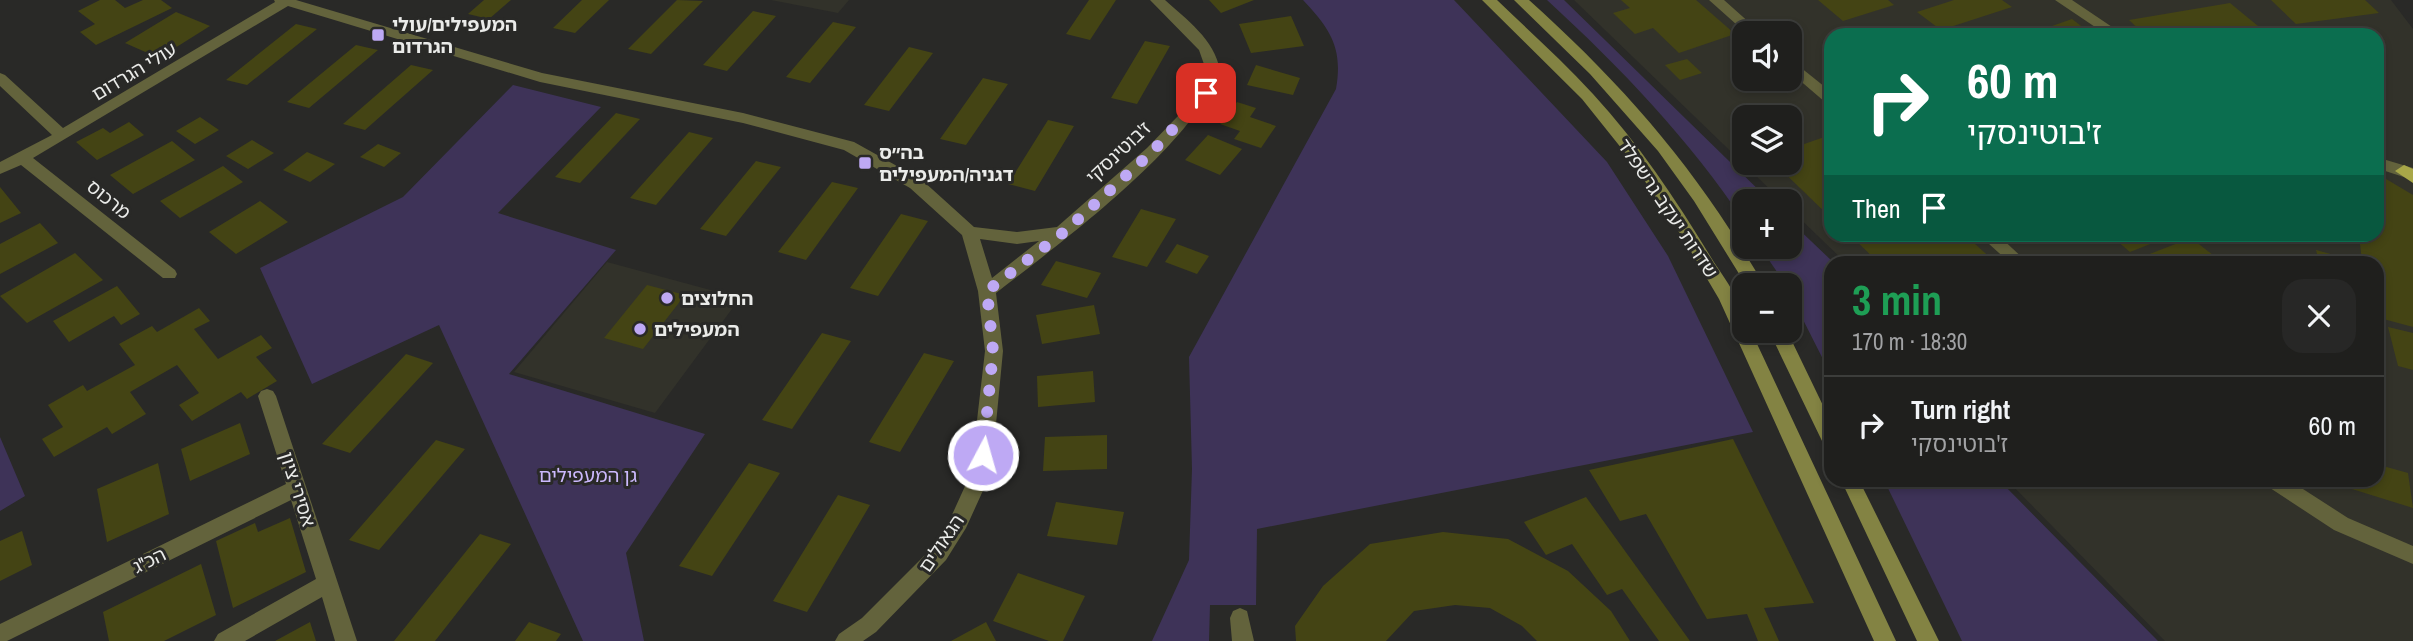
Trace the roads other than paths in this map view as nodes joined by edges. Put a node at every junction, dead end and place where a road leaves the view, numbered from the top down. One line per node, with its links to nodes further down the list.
1 (1157, 0): 18 (street, ז'בוטינסקי)
2 (1489, 0): 38 (main road, שדרות יעקב גרשפלד)
3 (1521, 0): 21 (main road, שדרות יעקב גרשפלד)
4 (1716, 0): 7 (street)
5 (2062, 0): 8 (street)
6 (283, 1): 12 (street, עולי הגרדום); 17 (street)
7 (1740, 21)
8 (2106, 28)
9 (1802, 74): 11 (street)
10 (0, 78): 12 (street)
11 (1824, 94)
12 (62, 136): 13 (street, עולי הגרדום)
13 (22, 157): 15 (street, עולי הגרדום); 22 (street, מרכוס)
14 (2384, 165): 16 (street)
15 (0, 169)
16 (2411, 174)
17 (969, 232): 18 (street); 23 (street)
18 (1064, 232): 23 (street, ז'בוטינסקי)
19 (1995, 242): 20 (street)
20 (2011, 256)
21 (1748, 273)
22 (169, 274)
23 (987, 291): 36 (street, הגאולים)
24 (1785, 343): 26 (main road)
25 (267, 396): 27 (street, אסירי ציון)
26 (1824, 425)
27 (298, 487): 31 (street, אסירי ציון); 33 (street, הכ"ג)
28 (1853, 487): 39 (main road)
29 (2285, 487): 30 (street)
30 (2413, 555)
31 (328, 583): 34 (street); 35 (street, אסירי ציון)
32 (1240, 618): 37 (street)
33 (0, 634)
34 (225, 641)
35 (346, 641)
36 (846, 641)
37 (1243, 641)
38 (1885, 641)
39 (1928, 641)

